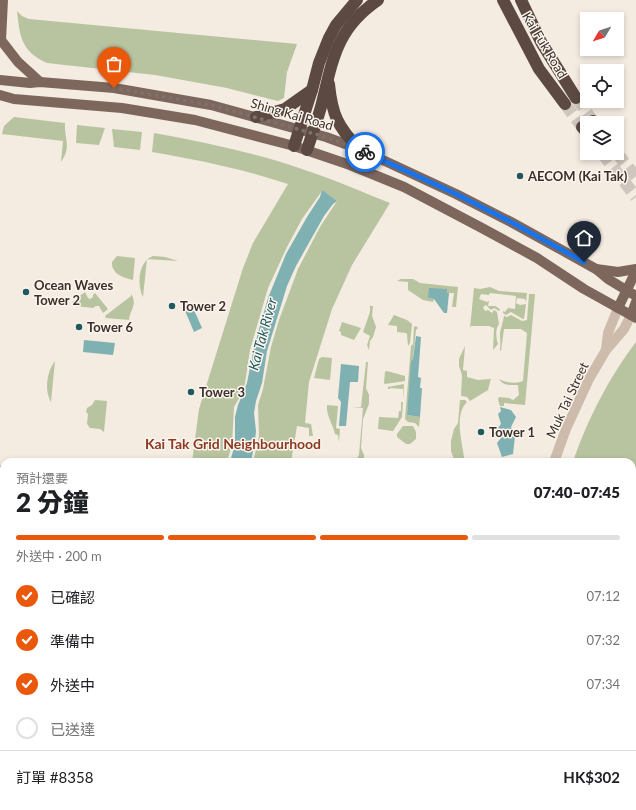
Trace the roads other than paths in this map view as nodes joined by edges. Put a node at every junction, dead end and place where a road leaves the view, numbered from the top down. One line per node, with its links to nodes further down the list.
1 (3, 0): 6 (main road)
2 (378, 0): 7 (highway)
3 (521, 0): 12 (highway, Kai Fuk Road)
4 (356, 1): 10 (highway)
5 (503, 1): 13 (highway, Kai Fuk Road)
6 (1, 41): 9 (main road)
7 (328, 77): 16 (highway); 18 (highway)
8 (0, 80): 9 (main road, Shing Kai Road)
9 (40, 82): 14 (main road, Shing Kai Road)
10 (312, 90): 14 (highway); 15 (highway)
11 (0, 95): 17 (main road)
12 (576, 98)
13 (565, 104)
14 (256, 117): 15 (main road, Shing Kai Road)
15 (300, 129): 16 (main road, Shing Kai Road); 17 (highway)
16 (313, 133): 18 (main road, Shing Kai Road); 19 (highway)
17 (294, 146): 19 (main road)
18 (359, 149): 20 (main road, Shing Kai Road)
19 (307, 150): 25 (main road)
20 (596, 269): 21 (main road); 22 (main road, Shing Kai Road)
21 (636, 270): 22 (main road)
22 (627, 291): 23 (main road, Shing Kai Road); 25 (main road)
23 (636, 296)
24 (636, 302): 26 (main road)
25 (618, 308): 26 (main road); 27 (street, Muk Tai Street)
26 (634, 316): 27 (street, Muk Tai Street)
27 (606, 350): 28 (street, Muk Tai Street)
28 (555, 458)

